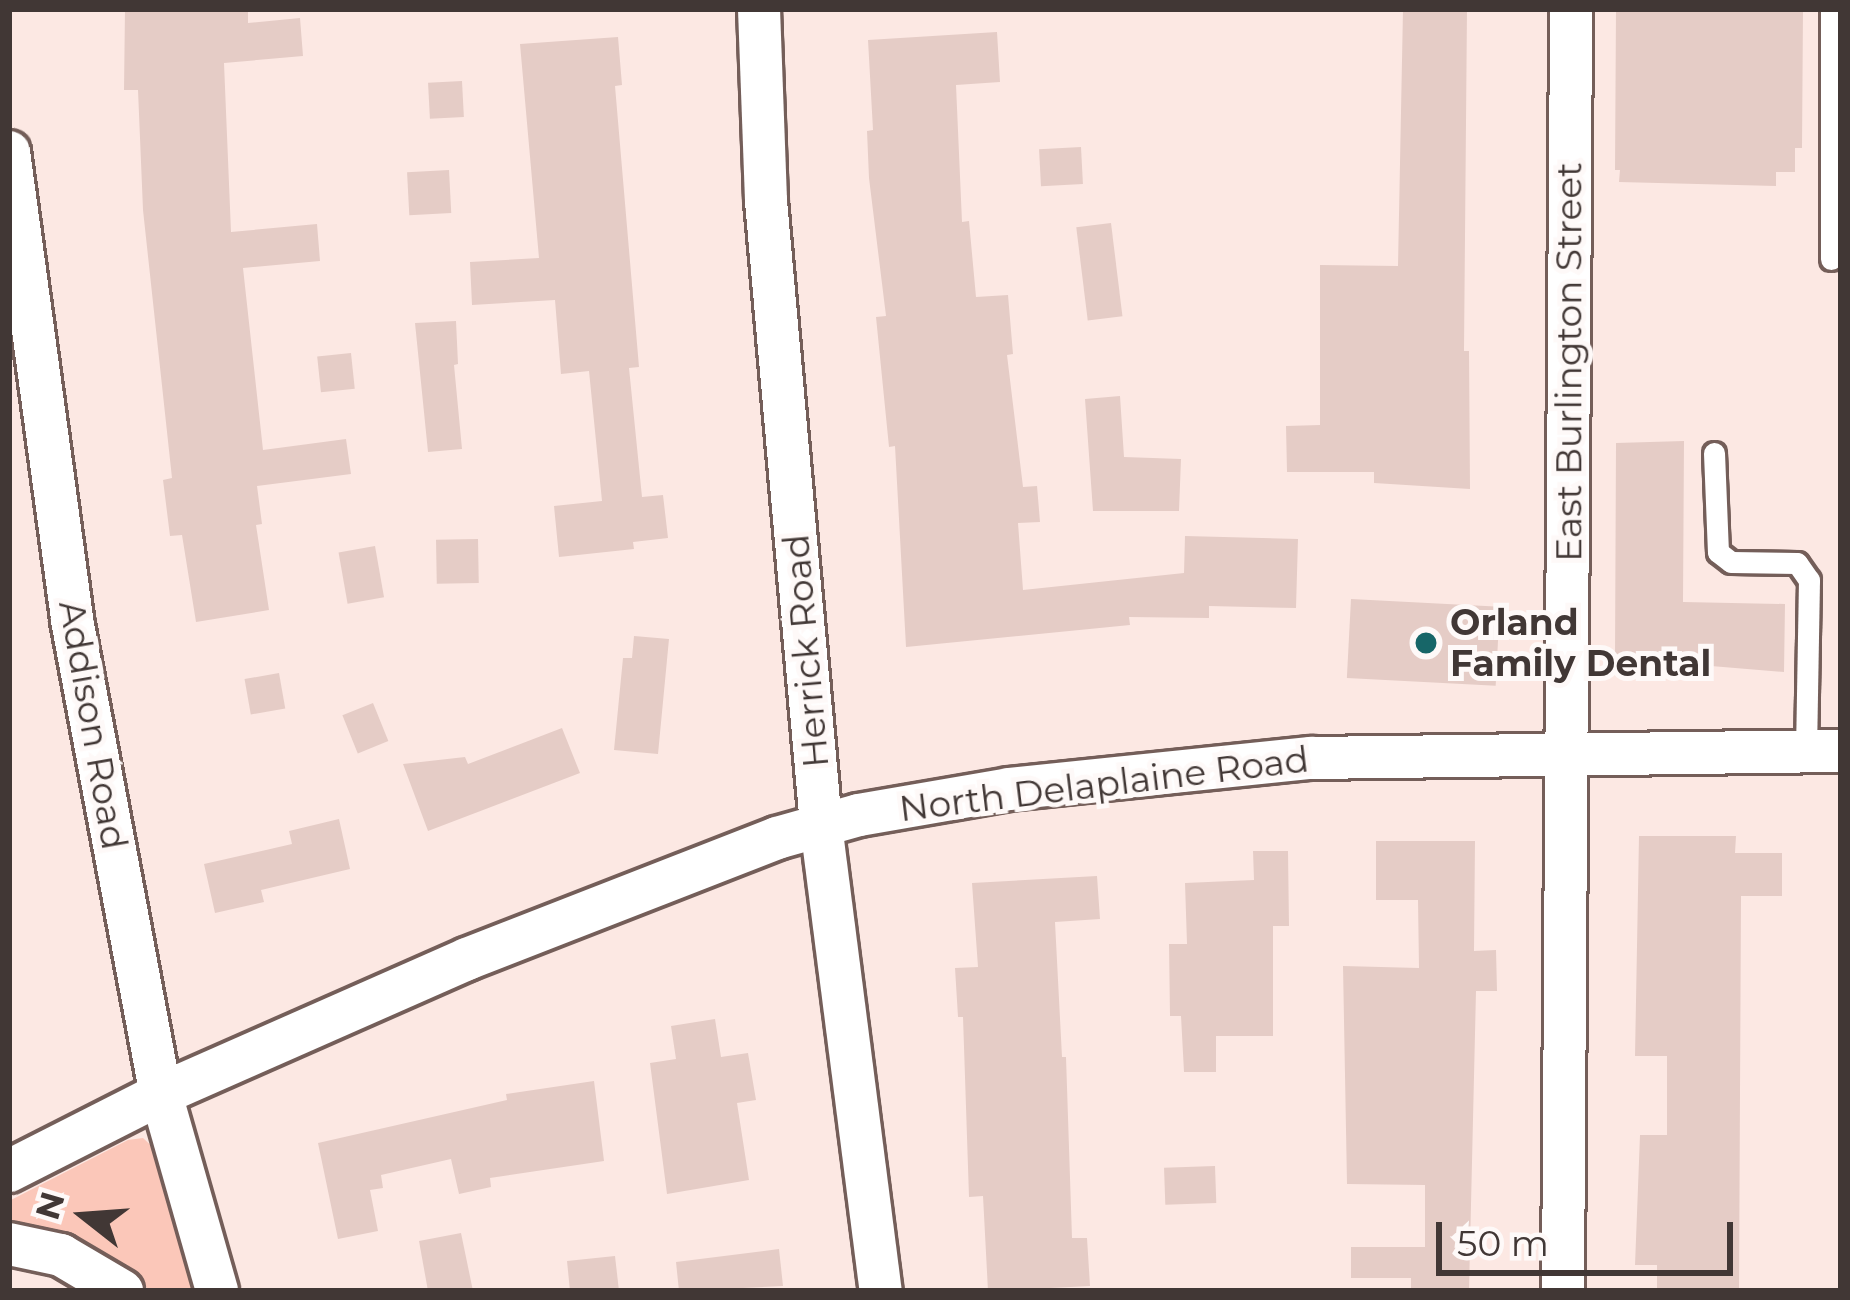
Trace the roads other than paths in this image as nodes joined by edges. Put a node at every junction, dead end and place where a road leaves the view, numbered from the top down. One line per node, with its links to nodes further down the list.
1 (759, 9): 9 (street, Herrick Road)
2 (1571, 9): 8 (street, East Burlington Street)
3 (1831, 9): 5 (lane)
4 (9, 152): 10 (street, Addison Road)
5 (1831, 259)
6 (1714, 453): 7 (lane)
7 (1824, 751): 8 (street, North Delaplaine Road)
8 (1568, 753): 9 (street, North Delaplaine Road); 16 (street, East Burlington Street)
9 (821, 825): 10 (street, North Delaplaine Road); 15 (street, Herrick Road)
10 (161, 1094): 11 (street, North Delaplaine Road); 14 (street, Addison Road)
11 (9, 1171)
12 (9, 1244): 13 (street)
13 (122, 1291)
14 (217, 1291)
15 (881, 1291)
16 (1564, 1291)

